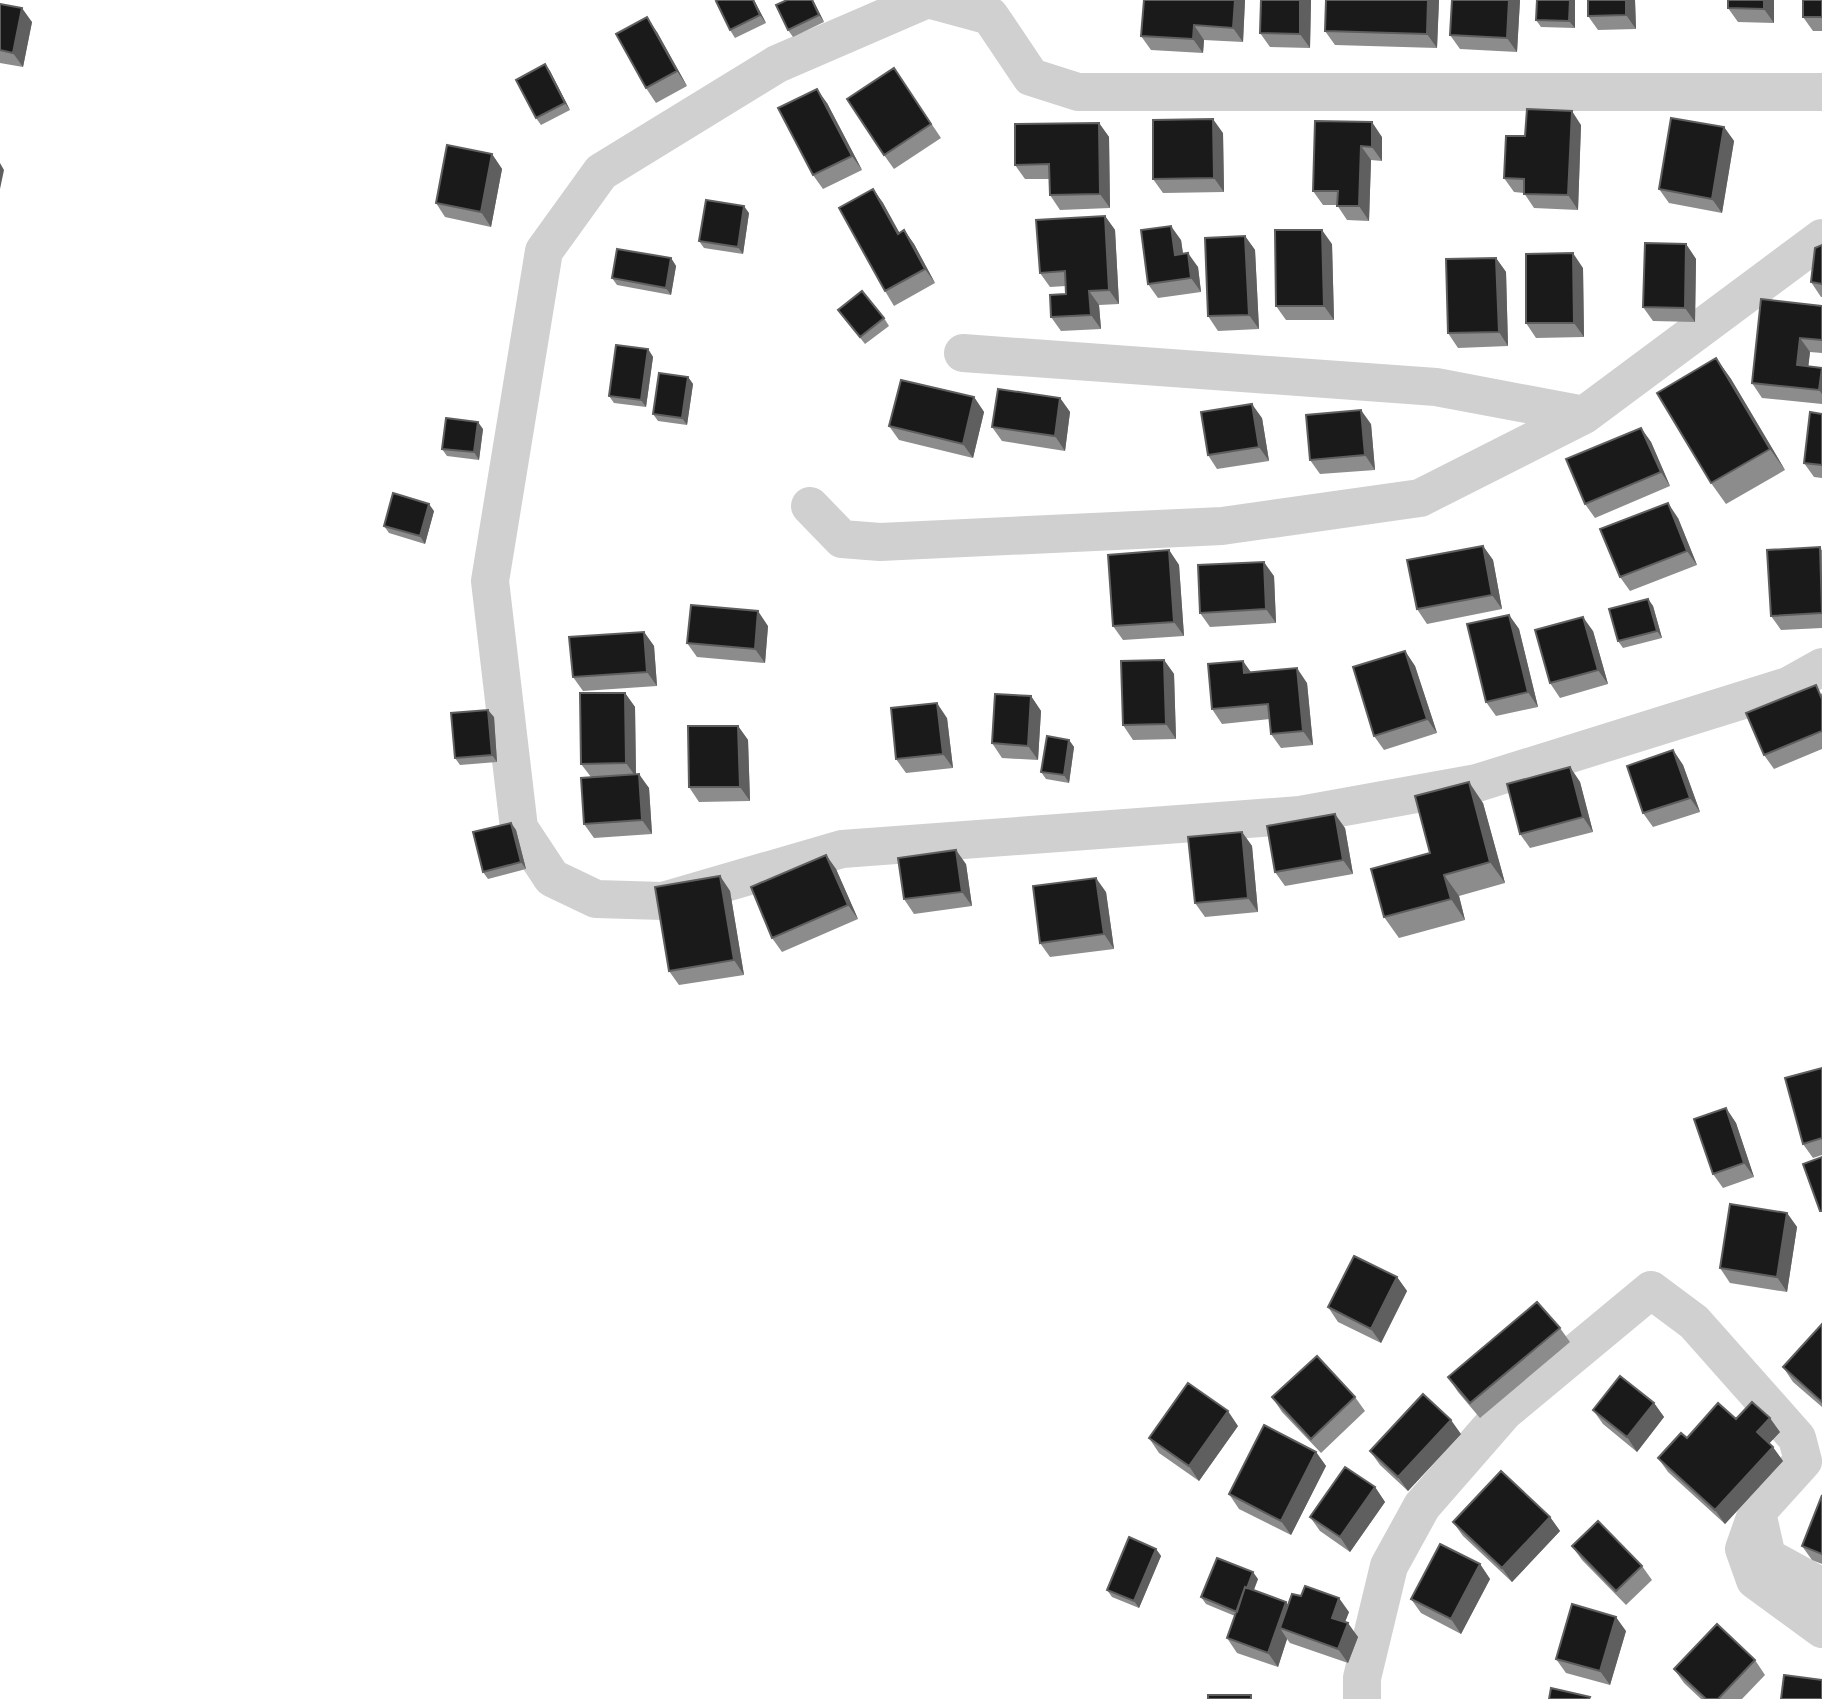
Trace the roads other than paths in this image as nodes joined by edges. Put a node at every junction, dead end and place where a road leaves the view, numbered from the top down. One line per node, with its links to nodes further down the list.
1 (925, 0): 8 (street)
2 (931, 0): 3 (street)
3 (1822, 92)
4 (1822, 238): 6 (street)
5 (963, 353): 6 (street)
6 (1584, 415): 7 (street)
7 (810, 506)
8 (1822, 667)
9 (1757, 1512): 10 (street); 11 (street); 12 (street)
10 (1822, 1587)
11 (1822, 1629)
12 (1362, 1699)

